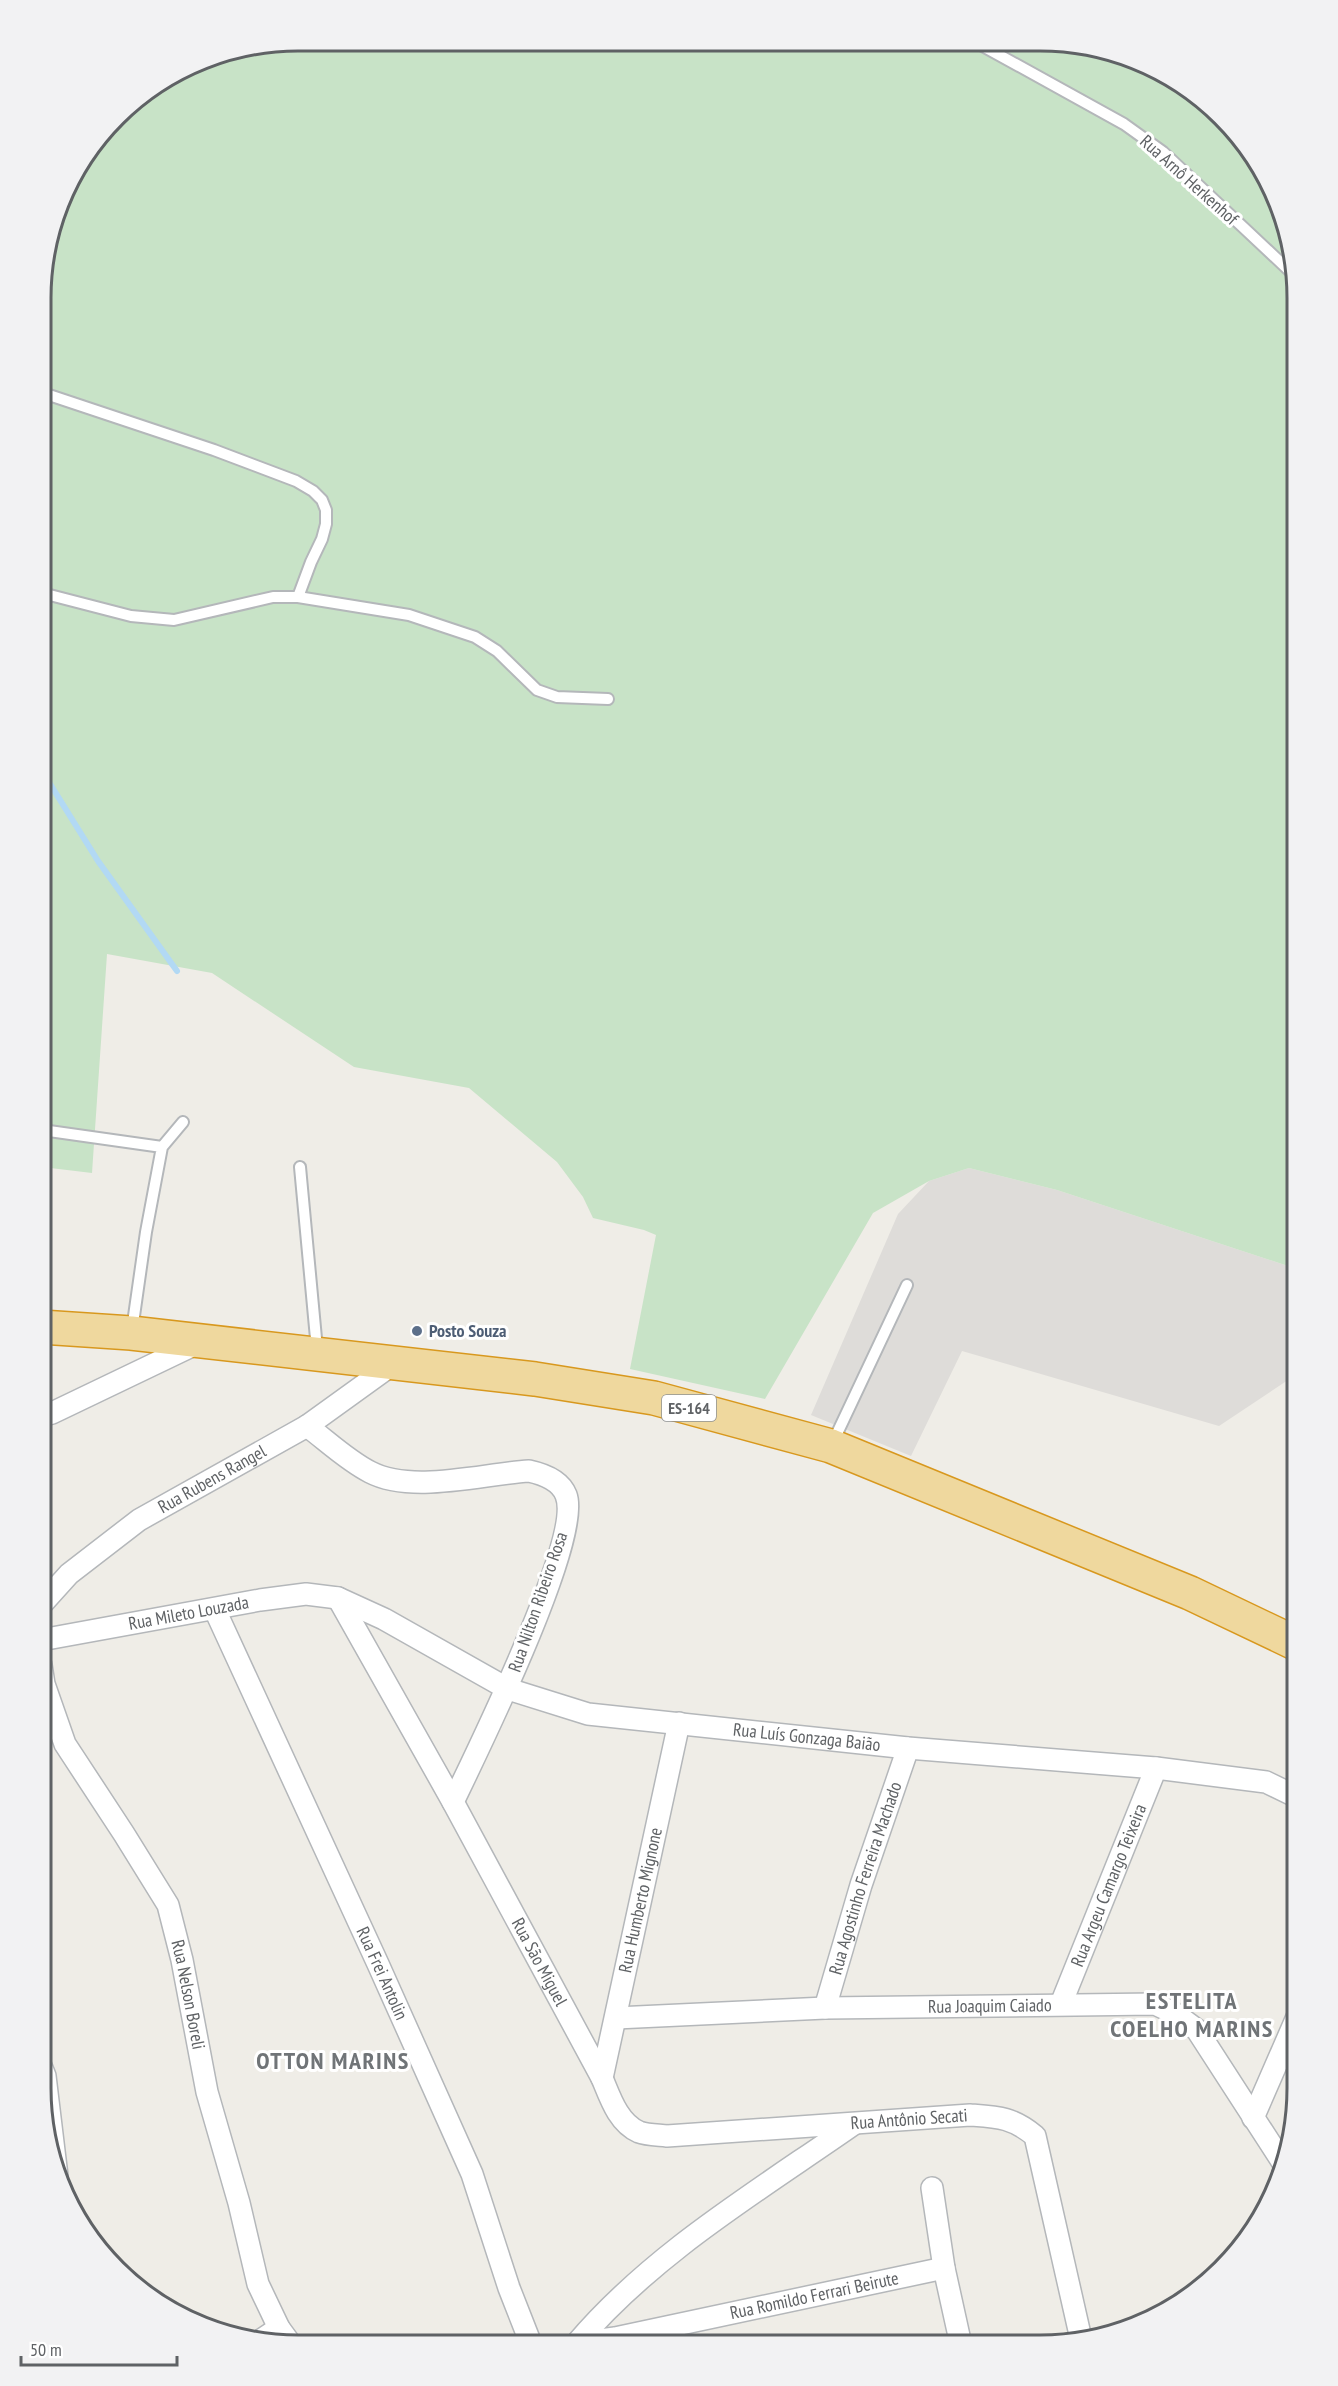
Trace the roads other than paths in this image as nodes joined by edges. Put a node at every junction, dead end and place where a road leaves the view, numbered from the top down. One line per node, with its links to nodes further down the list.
1 (992, 51): 2 (lane, Rua Arnô Herkenhof)
2 (1285, 267)
3 (51, 396): 5 (lane)
4 (51, 595): 5 (lane)
5 (298, 597): 6 (lane)
6 (608, 699)
7 (183, 1122): 9 (lane)
8 (51, 1131): 9 (lane)
9 (162, 1146): 13 (lane)
10 (300, 1167): 15 (lane)
11 (907, 1285): 19 (lane)
12 (51, 1328): 13 (highway, ES-164)
13 (131, 1333): 14 (highway, ES-164)
14 (202, 1341): 15 (highway, ES-164); 17 (street)
15 (318, 1356): 16 (highway, ES-164)
16 (393, 1364): 18 (street, Rua Rubens Rangel); 19 (highway, ES-164)
17 (51, 1413)
18 (307, 1426): 20 (street, Rua Rubens Rangel); 25 (street, Rua Nilton Ribeiro Rosa)
19 (831, 1446): 24 (highway, ES-164)
20 (51, 1594)
21 (338, 1598): 22 (street, Rua Mileto Louzada); 25 (street, Rua Luís Gonzaga Baião); 31 (street, Rua São Miguel)
22 (215, 1610): 23 (street, Rua Mileto Louzada); 44 (street, Rua Frei Antolin)
23 (51, 1639)
24 (1287, 1639)
25 (508, 1689): 27 (street, Rua Luís Gonzaga Baião); 31 (street, Rua Nilton Ribeiro Rosa)
26 (51, 1704): 43 (street, Rua Nelson Boreli)
27 (679, 1723): 28 (street, Rua Luís Gonzaga Baião); 34 (street, Rua Humberto Mignone)
28 (908, 1748): 29 (street, Rua Luís Gonzaga Baião); 33 (street, Rua Agostinho Ferreira Machado)
29 (1156, 1768): 30 (street, Rua Luís Gonzaga Baião); 32 (street, Rua Argeu Camargo Teixeira)
30 (1287, 1792)
31 (453, 1802): 36 (street, Rua São Miguel)
32 (1061, 2004): 33 (street, Rua Joaquim Caiado); 37 (street, Rua Joaquim Caiado)
33 (825, 2008): 34 (street, Rua Joaquim Caiado)
34 (616, 2018): 36 (street, Rua Humberto Mignone)
35 (1287, 2040): 37 (street)
36 (602, 2078): 38 (street, Rua São Miguel)
37 (1253, 2118): 39 (street, Rua Joaquim Caiado)
38 (855, 2123): 42 (street, Rua Antônio Secati); 45 (street, Rua Antônio Secati)
39 (1278, 2155)
40 (932, 2188): 41 (street)
41 (944, 2268): 46 (street, Rua Romildo Ferrari Beirute); 47 (street)
42 (1079, 2332)
43 (284, 2334)
44 (527, 2335)
45 (584, 2335)
46 (629, 2335)
47 (959, 2335)

